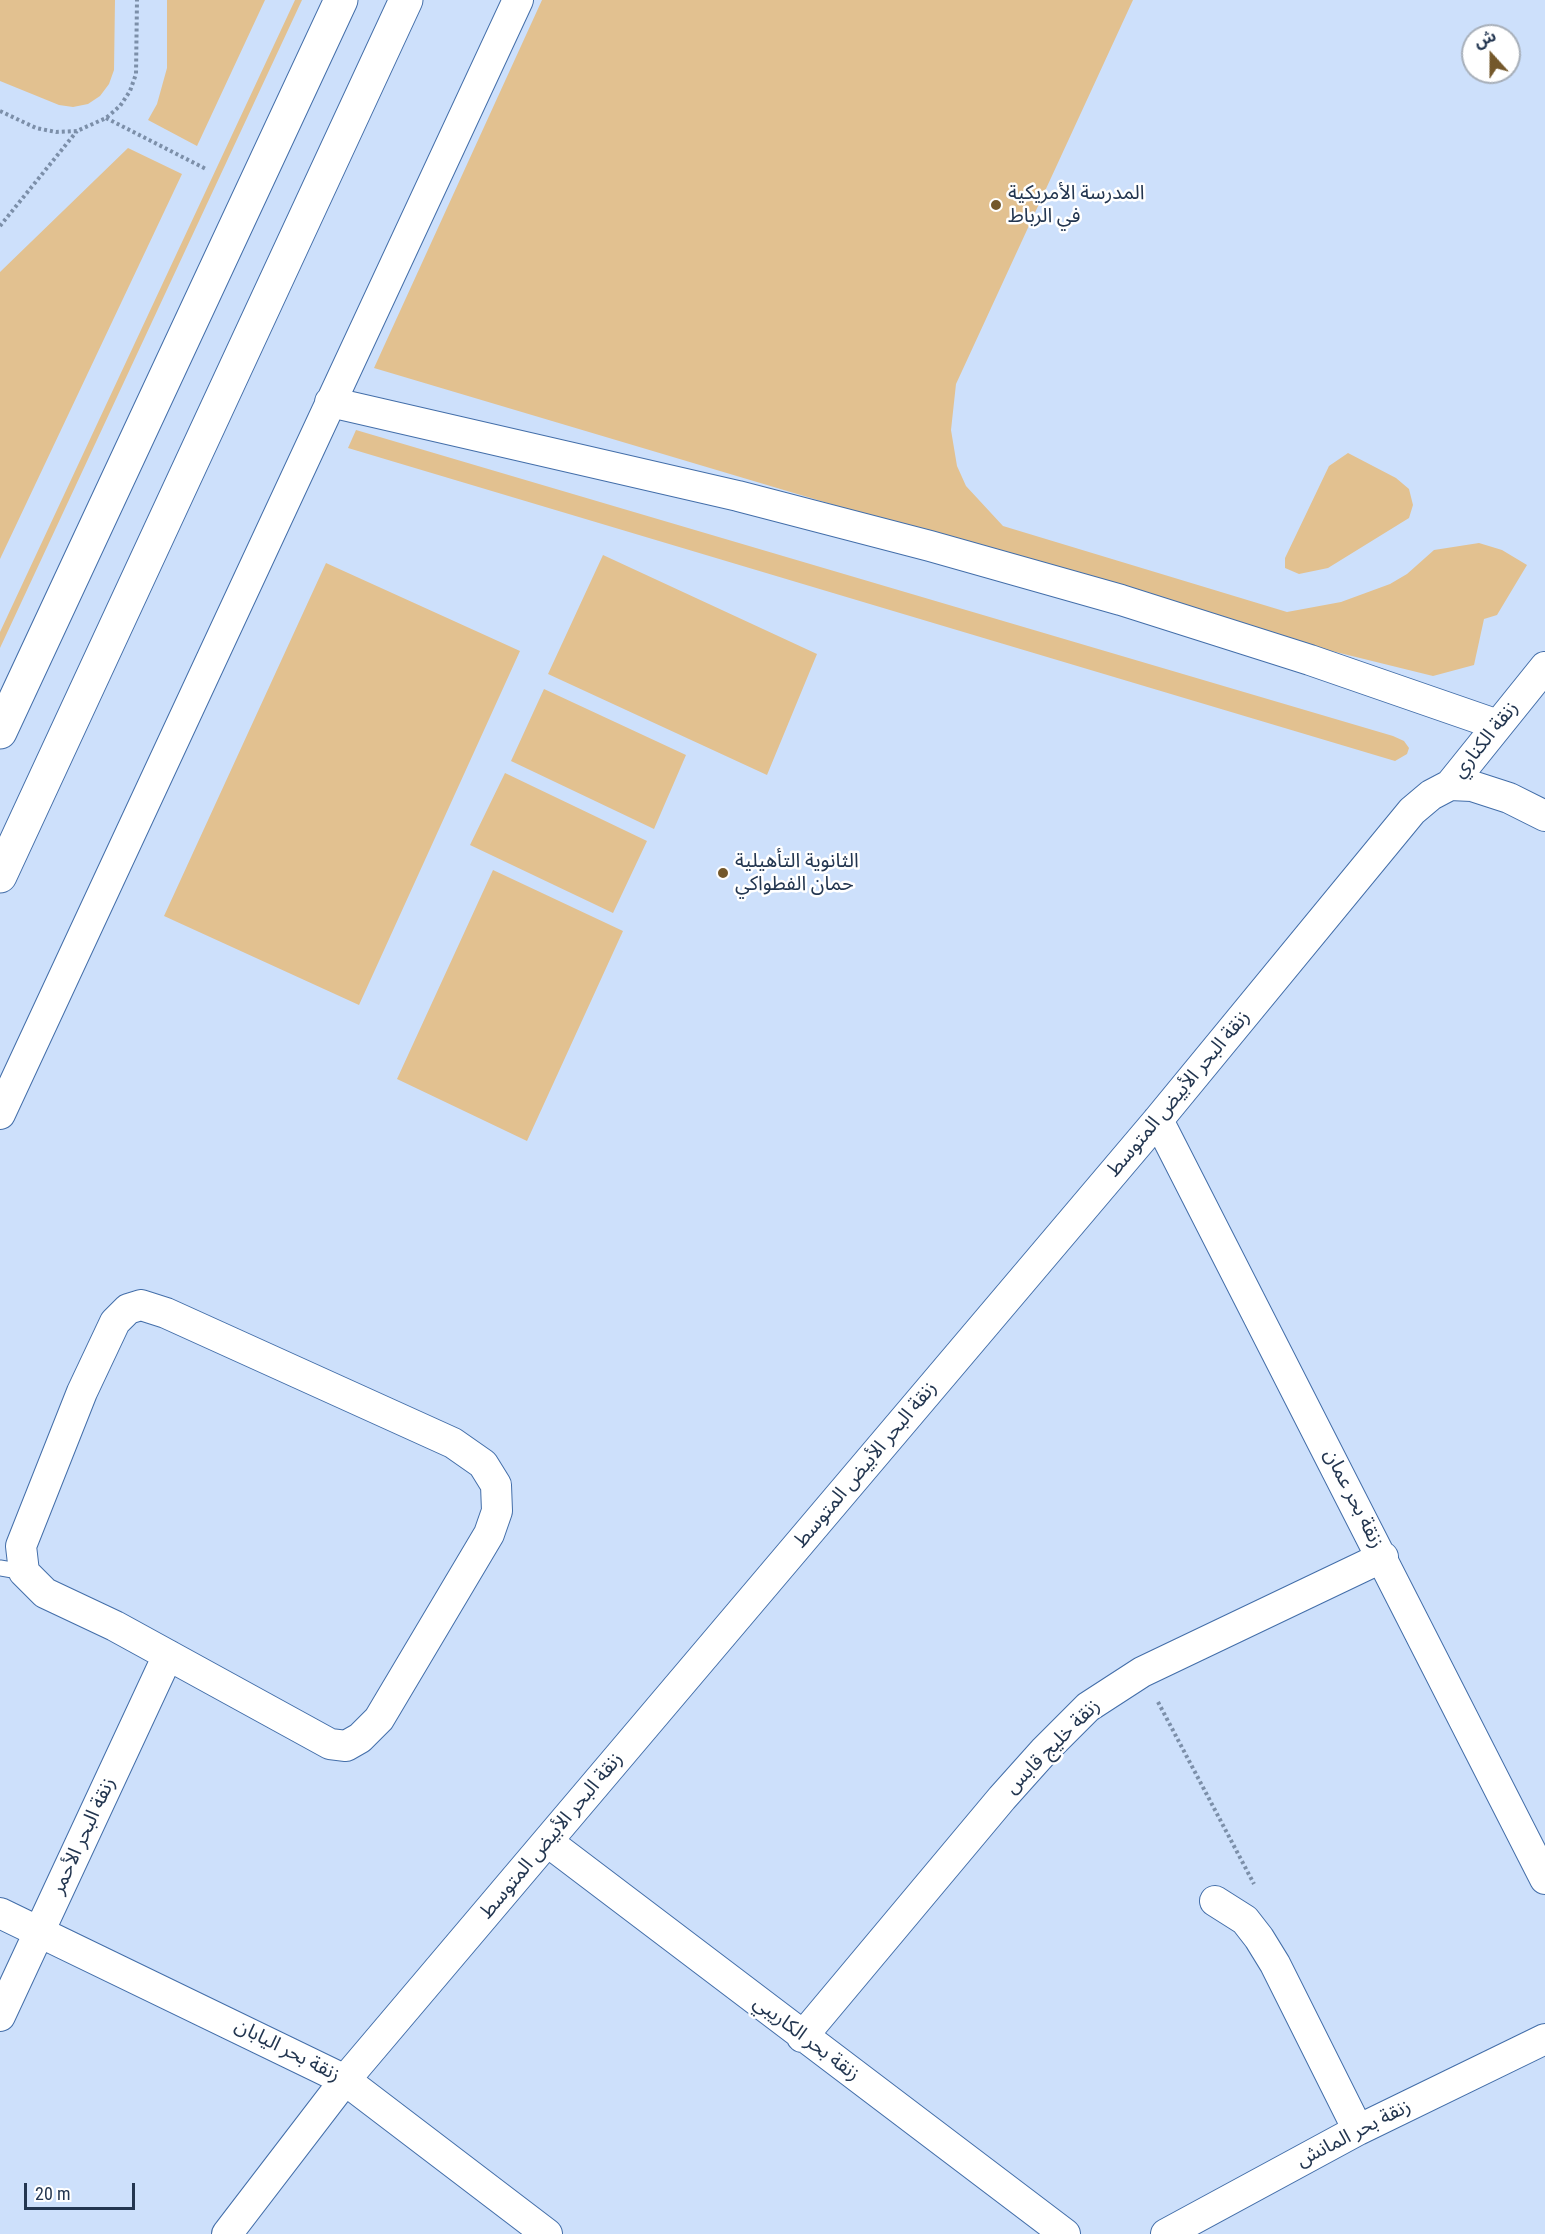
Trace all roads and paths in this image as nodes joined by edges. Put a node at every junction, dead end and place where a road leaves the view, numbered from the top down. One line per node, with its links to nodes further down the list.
1 (137, 0): 6 (path)
2 (341, 0): 13 (main road)
3 (406, 0): 16 (main road)
4 (518, 0): 10 (street)
5 (0, 111): 7 (path)
6 (106, 118): 7 (path); 8 (path)
7 (77, 131): 9 (path)
8 (206, 169)
9 (0, 226)
10 (330, 402): 12 (street); 17 (street)
11 (1545, 667): 12 (street, زنقة الكناري)
12 (1498, 725): 14 (street, زنقة الكناري)
13 (0, 732)
14 (1449, 785): 15 (street); 18 (street, زنقة البحر الأبيض المتوسط)
15 (1545, 816)
16 (0, 876)
17 (0, 1114)
18 (1158, 1120): 19 (street, زنقة بحر عمان); 22 (street, زنقة البحر الأبيض المتوسط)
19 (1383, 1557): 23 (street, زنقة بحر عمان); 28 (street, زنقة خليج قابس)
20 (12, 1570): 21 (street); 21 (street)
21 (168, 1655): 26 (street, زنقة البحر الأحمر)
22 (548, 1842): 28 (street, زنقة بحر الكاريبي); 30 (street, زنقة البحر الأبيض المتوسط)
23 (1545, 1879)
24 (1215, 1900): 31 (street)
25 (0, 1913): 26 (street, زنقة بحر اليابان)
26 (39, 1932): 27 (street, زنقة البحر الأحمر); 30 (street, زنقة بحر اليابان)
27 (0, 2016)
28 (802, 2037): 34 (street, زنقة بحر الكاريبي)
29 (1545, 2039): 31 (street, زنقة بحر المانش)
30 (345, 2080): 32 (street, زنقة البحر الأبيض المتوسط); 33 (street, زنقة بحر اليابان)
31 (1358, 2130): 35 (street, زنقة بحر المانش)
32 (227, 2234)
33 (547, 2234)
34 (1065, 2234)
35 (1166, 2234)

